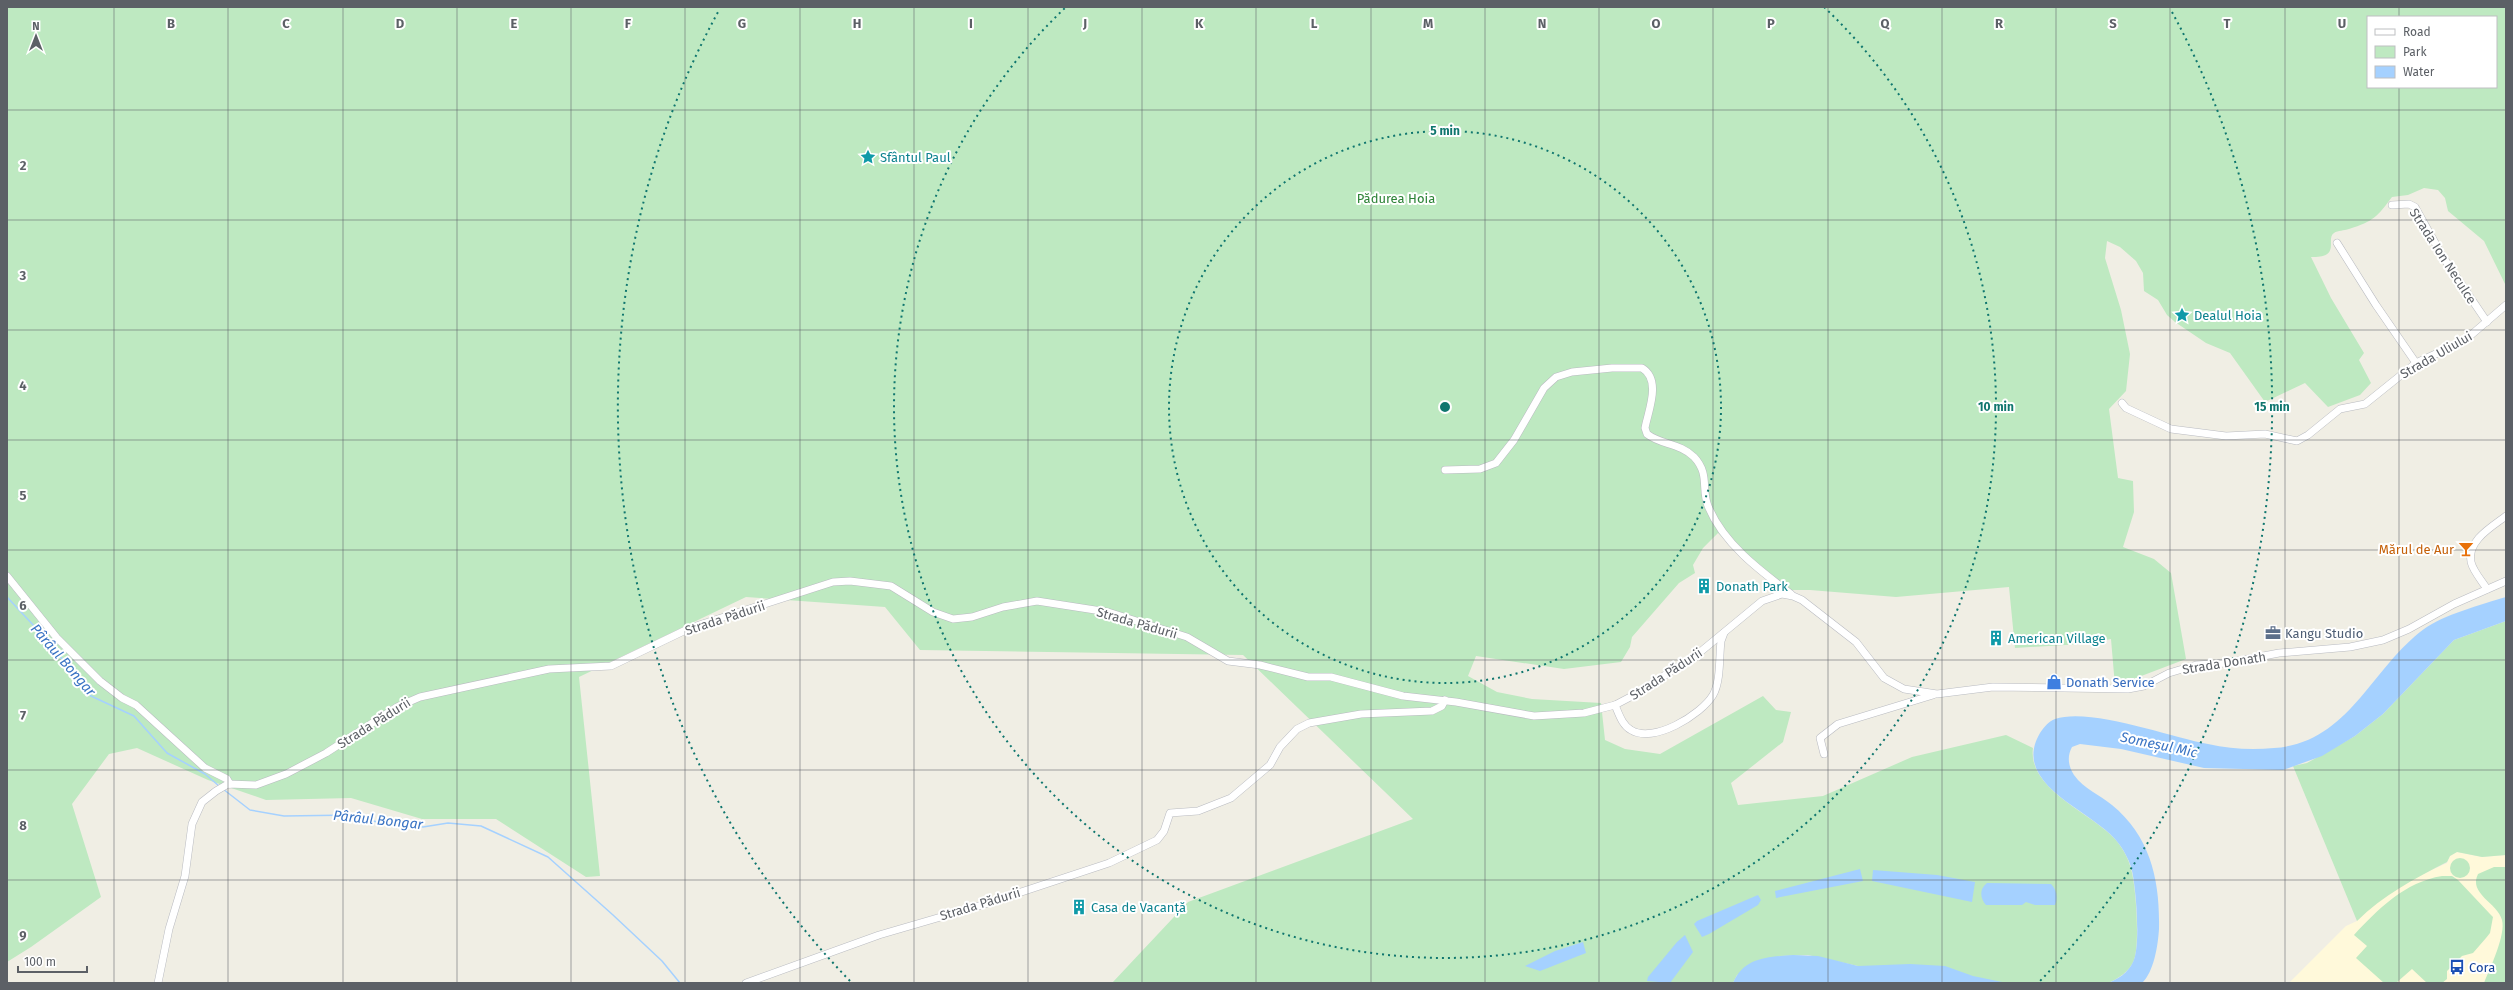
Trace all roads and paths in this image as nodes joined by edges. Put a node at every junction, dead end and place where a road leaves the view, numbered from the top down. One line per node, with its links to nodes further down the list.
1 (2392, 205): 4 (street, Strada Ion Neculce)
2 (2337, 243): 5 (street)
3 (2506, 305): 4 (street, Strada Uliului)
4 (2487, 322): 5 (street, Strada Uliului)
5 (2416, 363): 6 (street, Strada Uliului)
6 (2122, 403)
7 (1445, 470): 12 (street)
8 (2506, 516): 11 (street)
9 (7, 576): 18 (street)
10 (2506, 581): 11 (street, Strada Donath)
11 (2487, 589): 14 (street, Strada Donath)
12 (1793, 596): 13 (street, Strada Pădurii); 14 (street, Strada Donath)
13 (1724, 633): 16 (street, Strada Pădurii); 16 (street)
14 (1937, 694): 17 (street)
15 (1445, 700): 16 (street, Strada Pădurii); 18 (street, Strada Pădurii); 20 (street, Strada Pădurii)
16 (1615, 705)
17 (1824, 754)
18 (227, 785): 19 (street)
19 (158, 983)
20 (746, 983)

